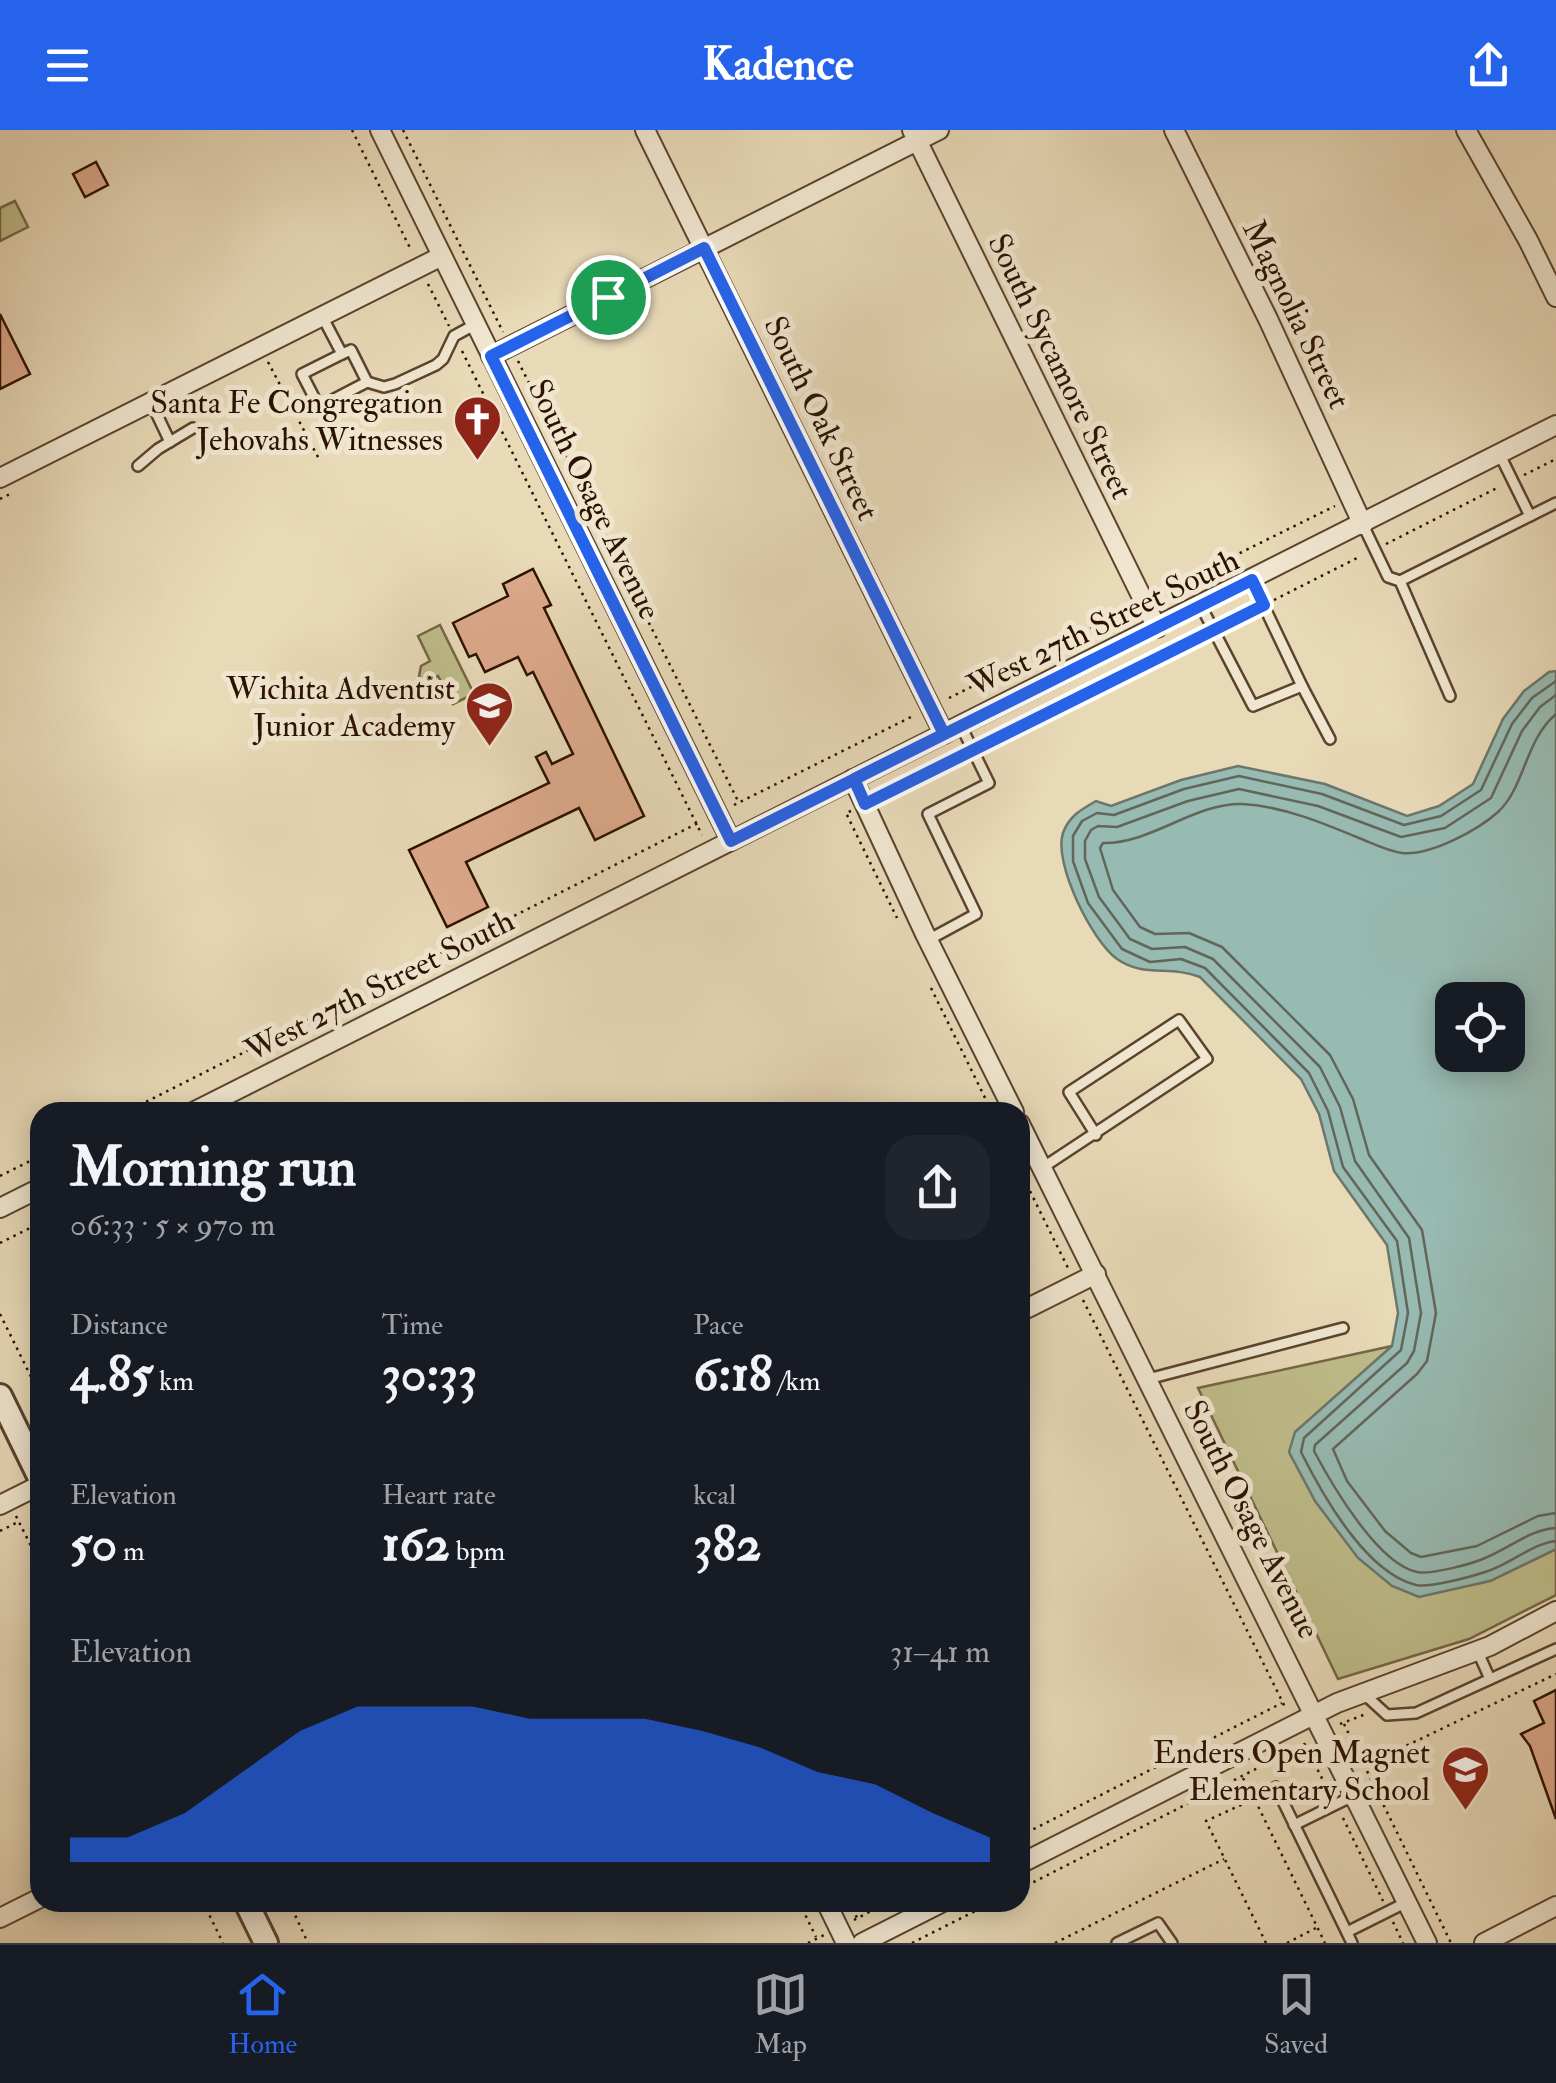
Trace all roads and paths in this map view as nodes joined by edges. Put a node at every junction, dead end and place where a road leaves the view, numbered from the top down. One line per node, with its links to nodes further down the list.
1 (352, 130): 11 (path)
2 (380, 130): 10 (street, South Osage Avenue)
3 (403, 130): 16 (path)
4 (645, 130): 9 (street, South Oak Street)
5 (938, 130): 8 (street)
6 (1174, 130): 31 (street, Magnolia Street)
7 (1466, 130): 12 (street)
8 (915, 135): 9 (street); 37 (street, South Sycamore Street)
9 (704, 248): 16 (street); 41 (street, South Oak Street)
10 (442, 256): 11 (street); 14 (street, South Osage Avenue)
11 (420, 267): 13 (street); 15 (path)
12 (1556, 297)
13 (322, 316): 17 (lane); 20 (street)
14 (476, 324): 15 (lane); 18 (street, South Osage Avenue)
15 (454, 336): 19 (lane); 47 (path)
16 (511, 346): 18 (street); 45 (path)
17 (342, 354): 19 (lane); 19 (lane)
18 (491, 356): 48 (street, South Osage Avenue)
19 (368, 382)
20 (151, 402): 23 (lane); 27 (street)
21 (1556, 426): 24 (street, West 27th Street South)
22 (193, 428): 23 (lane)
23 (170, 442): 26 (lane)
24 (1499, 452): 28 (lane); 31 (street, West 27th Street South)
25 (1556, 459): 28 (path)
26 (138, 466)
27 (0, 478)
28 (1512, 480): 30 (lane); 32 (path)
29 (1556, 503): 30 (lane)
30 (1530, 516): 34 (lane)
31 (1363, 525): 32 (lane); 33 (street, West 27th Street South)
32 (1375, 549): 34 (lane); 35 (path)
33 (1252, 580): 35 (lane); 36 (street, West 27th Street South)
34 (1400, 581): 40 (lane)
35 (1264, 605): 38 (path); 39 (lane)
36 (1202, 606): 37 (street, West 27th Street South); 38 (lane)
37 (1157, 628): 41 (street, West 27th Street South)
38 (1214, 630): 39 (lane); 43 (path)
39 (1302, 686): 42 (lane)
40 (1450, 696)
41 (953, 730): 43 (lane); 44 (street, West 27th Street South)
42 (1330, 739)
43 (973, 750): 46 (path); 50 (lane)
44 (854, 779): 46 (street); 48 (street, West 27th Street South)
45 (739, 803)
46 (865, 804): 49 (path); 50 (street)
47 (702, 834)
48 (731, 841): 52 (street, West 27th Street South)
49 (902, 930)
50 (928, 940): 54 (street)
51 (927, 980): 53 (path)
52 (213, 1102)
53 (987, 1102)
54 (1009, 1102)
55 (1096, 1135): 55 (lane); 58 (lane)
56 (1030, 1144): 58 (street, South Osage Avenue)
57 (30, 1161): 59 (path)
58 (1042, 1168): 65 (street, South Osage Avenue)
59 (0, 1176)
60 (1030, 1190): 66 (path)
61 (30, 1193): 62 (street)
62 (0, 1208)
63 (30, 1228): 64 (path)
64 (0, 1243)
65 (1096, 1274): 66 (street); 71 (street, South Osage Avenue)
66 (1076, 1284): 67 (street); 85 (path)
67 (1030, 1307)
68 (0, 1314): 70 (path)
69 (1343, 1328): 71 (lane)
70 (30, 1375)
71 (1148, 1379): 87 (street, South Osage Avenue)
72 (0, 1396): 73 (street)
73 (30, 1460)
74 (30, 1488): 75 (street)
75 (4, 1503): 76 (path)
76 (19, 1522): 77 (path); 78 (path)
77 (0, 1531)
78 (30, 1544)
79 (1556, 1611): 81 (street)
80 (1556, 1649): 83 (lane)
81 (1476, 1650): 83 (lane); 84 (street)
82 (1556, 1674): 92 (path)
83 (1490, 1679): 86 (lane)
84 (1362, 1693): 86 (lane); 87 (street)
85 (1283, 1702): 89 (path); 99 (path)
86 (1378, 1710): 88 (path)
87 (1315, 1714): 89 (street); 90 (street, South Osage Avenue)
88 (1343, 1722): 90 (path); 92 (path)
89 (1294, 1724): 91 (path); 100 (street)
90 (1324, 1732): 91 (path); 95 (street, South Osage Avenue)
91 (1304, 1744): 93 (path); 97 (path)
92 (1364, 1766): 135 (path)
93 (1242, 1776): 96 (path); 102 (path)
94 (1276, 1787): 98 (lane)
95 (1355, 1795): 97 (lane); 103 (street, South Osage Avenue)
96 (1254, 1799): 101 (path); 117 (path)
97 (1336, 1804): 98 (lane); 114 (path)
98 (1294, 1824): 118 (lane)
99 (1030, 1831)
100 (1030, 1859)
101 (1225, 1859): 126 (path); 129 (path)
102 (1030, 1884)
103 (1408, 1902): 114 (lane); 134 (street, South Osage Avenue)
104 (30, 1903): 115 (street)
105 (1556, 1906): 136 (street)
106 (208, 1912): 120 (path)
107 (251, 1912): 121 (street)
108 (294, 1912): 122 (path)
109 (805, 1912): 119 (path)
110 (831, 1912): 123 (street)
111 (854, 1912): 116 (path)
112 (923, 1912): 124 (street)
113 (973, 1912): 125 (path)
114 (1388, 1912): 118 (lane); 133 (path)
115 (0, 1918)
116 (857, 1918)
117 (1318, 1928): 130 (path); 131 (path)
118 (1347, 1932): 132 (lane)
119 (817, 1938)
120 (223, 1943)
121 (266, 1943)
122 (308, 1943)
123 (846, 1943)
124 (862, 1943)
125 (912, 1943)
126 (1056, 1943)
127 (1117, 1943): 128 (lane)
128 (1172, 1943)
129 (1266, 1943)
130 (1287, 1943)
131 (1325, 1943)
132 (1352, 1943)
133 (1404, 1943)
134 (1427, 1943)
135 (1451, 1943)
136 (1484, 1943)

